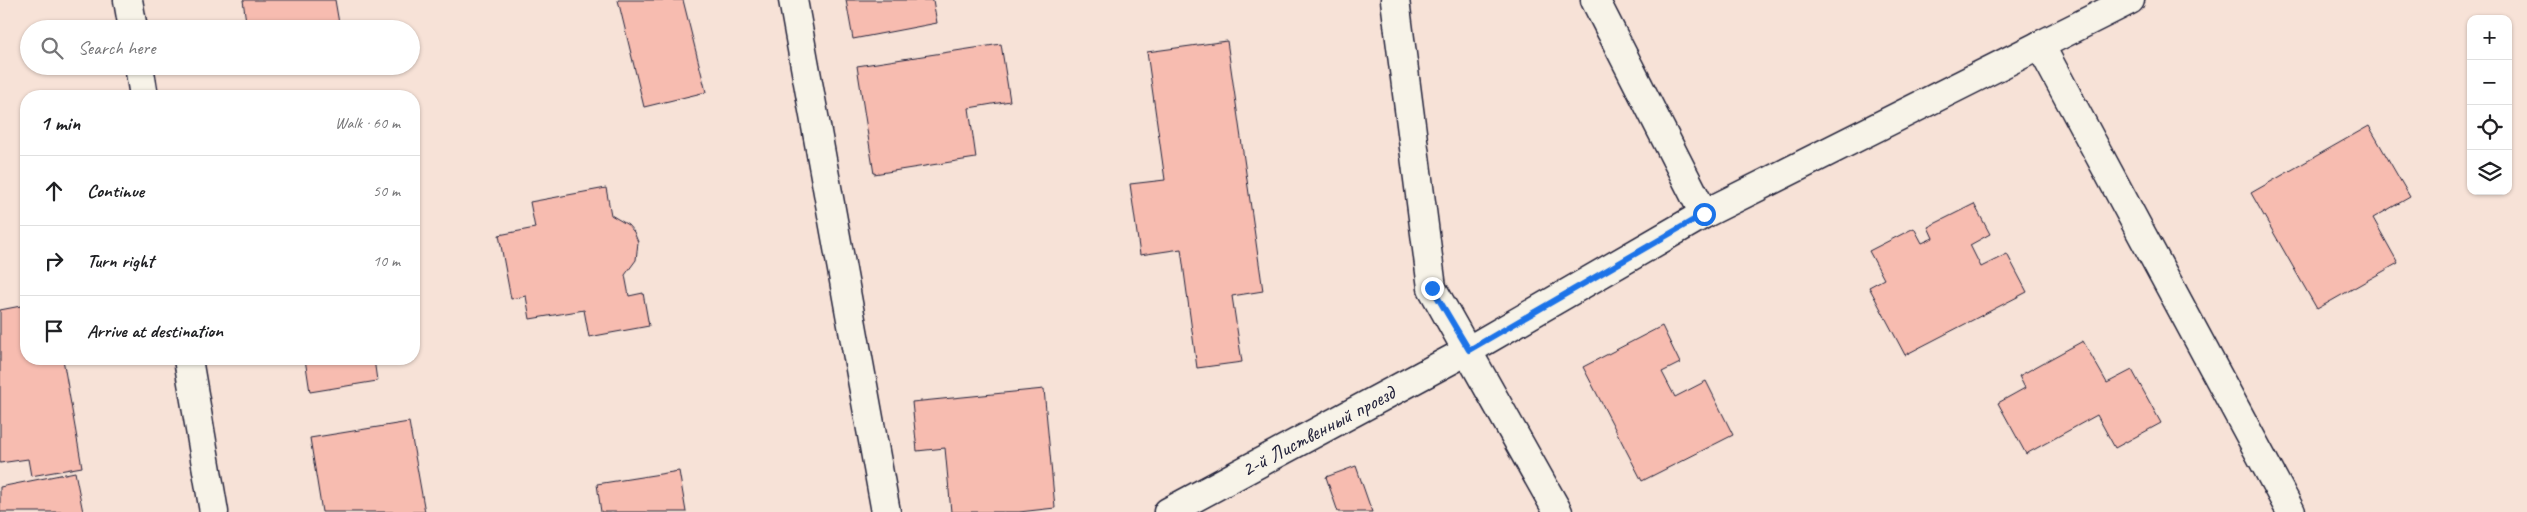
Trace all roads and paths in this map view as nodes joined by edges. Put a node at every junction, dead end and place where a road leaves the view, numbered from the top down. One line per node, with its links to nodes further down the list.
1 (128, 0): 6 (street)
2 (793, 0): 14 (street)
3 (1395, 0): 11 (street)
4 (1595, 0): 10 (street)
5 (2130, 0): 7 (street, 2-й Лиственный проезд)
6 (131, 20)
7 (2040, 45): 10 (street, 2-й Лиственный проезд); 17 (street)
8 (140, 75): 9 (street)
9 (143, 90)
10 (1704, 214): 11 (street, 2-й Лиственный проезд)
11 (1469, 350): 15 (street, 2-й Лиственный проезд); 16 (street)
12 (189, 365): 13 (street)
13 (214, 512)
14 (886, 512)
15 (1168, 512)
16 (1558, 512)
17 (2291, 512)

